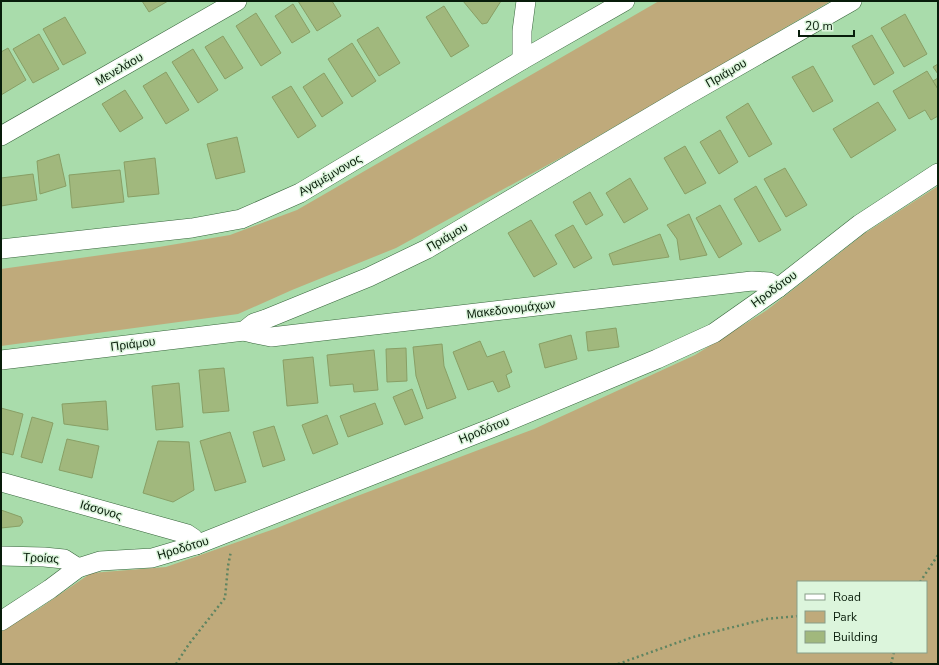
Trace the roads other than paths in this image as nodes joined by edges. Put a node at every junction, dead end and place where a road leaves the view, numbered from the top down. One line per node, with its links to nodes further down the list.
1 (237, 1): 6 (street, Μενελάου)
2 (526, 1): 5 (street)
3 (625, 1): 5 (street, Αγαμέμνονος)
4 (852, 1): 10 (street, Πριάμου)
5 (522, 60): 8 (street, Αγαμέμνονος)
6 (1, 136)
7 (938, 173): 9 (street, Ηροδότου)
8 (1, 249)
9 (778, 288): 10 (street, Μακεδονομάχων); 13 (street, Ηροδότου)
10 (244, 331): 11 (street, Πριάμου)
11 (1, 360)
12 (1, 482): 13 (street, Ιάσονος)
13 (196, 545): 15 (street, Ηροδότου)
14 (1, 556): 15 (street, Τροίας)
15 (78, 568): 16 (street, Ηροδότου)
16 (1, 621)

